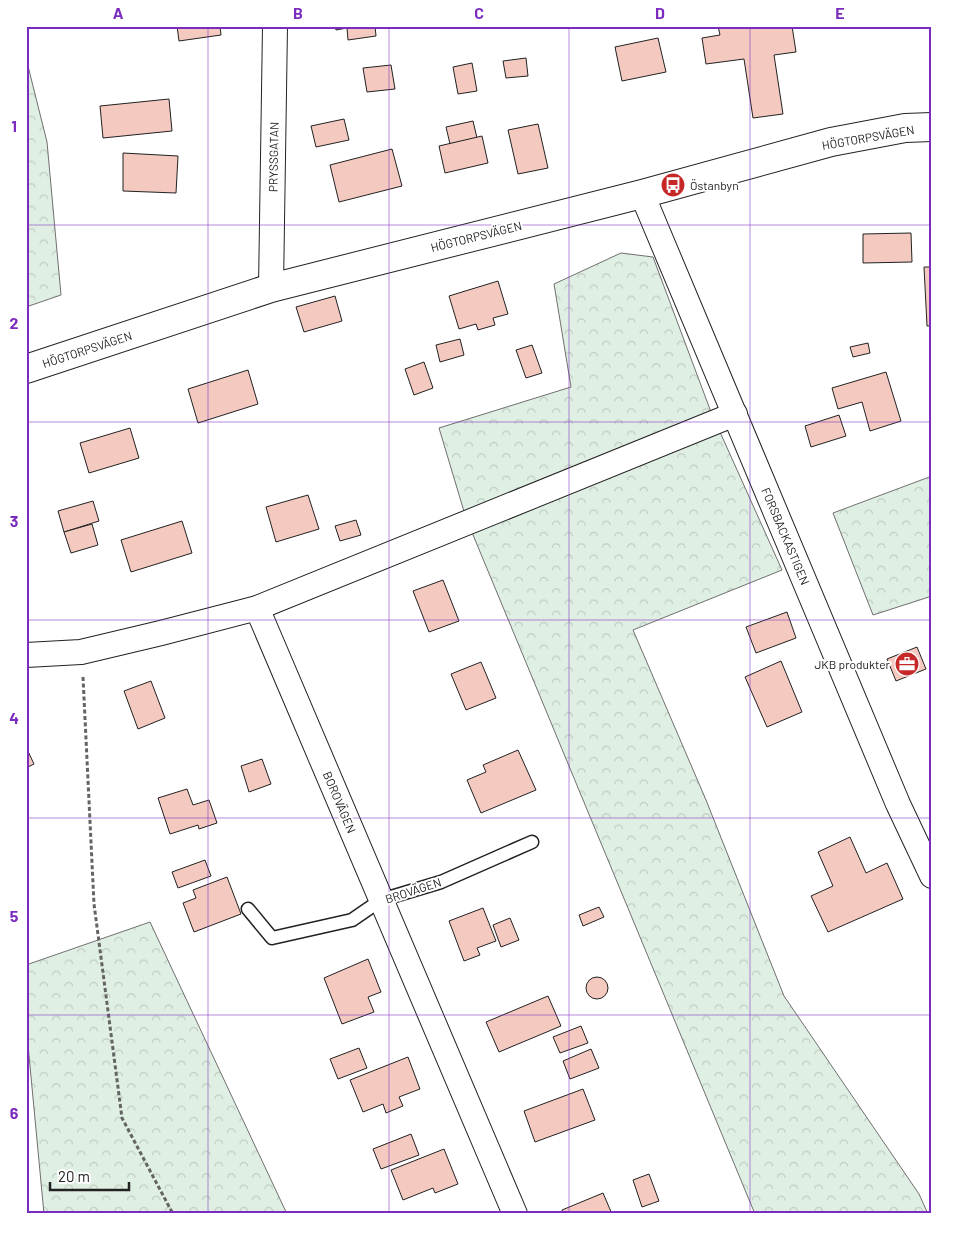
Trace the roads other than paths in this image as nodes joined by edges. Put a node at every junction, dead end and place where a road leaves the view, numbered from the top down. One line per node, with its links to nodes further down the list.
1 (275, 26): 4 (street, PRYSSGATAN)
2 (932, 127): 3 (street, HÖGTORPSVÄGEN)
3 (642, 194): 4 (street, HÖGTORPSVÄGEN); 6 (street, FORSBACKASTIGEN)
4 (271, 288): 5 (street, HÖGTORPSVÄGEN)
5 (26, 369)
6 (735, 414): 7 (street); 10 (street, FORSBACKASTIGEN)
7 (257, 608): 8 (street); 11 (street, BOROVÄGEN)
8 (26, 655)
9 (532, 842): 11 (lane, BROVÄGEN)
10 (932, 876)
11 (381, 900): 12 (lane, BROVÄGEN); 13 (street, BOROVÄGEN)
12 (248, 909)
13 (514, 1214)

